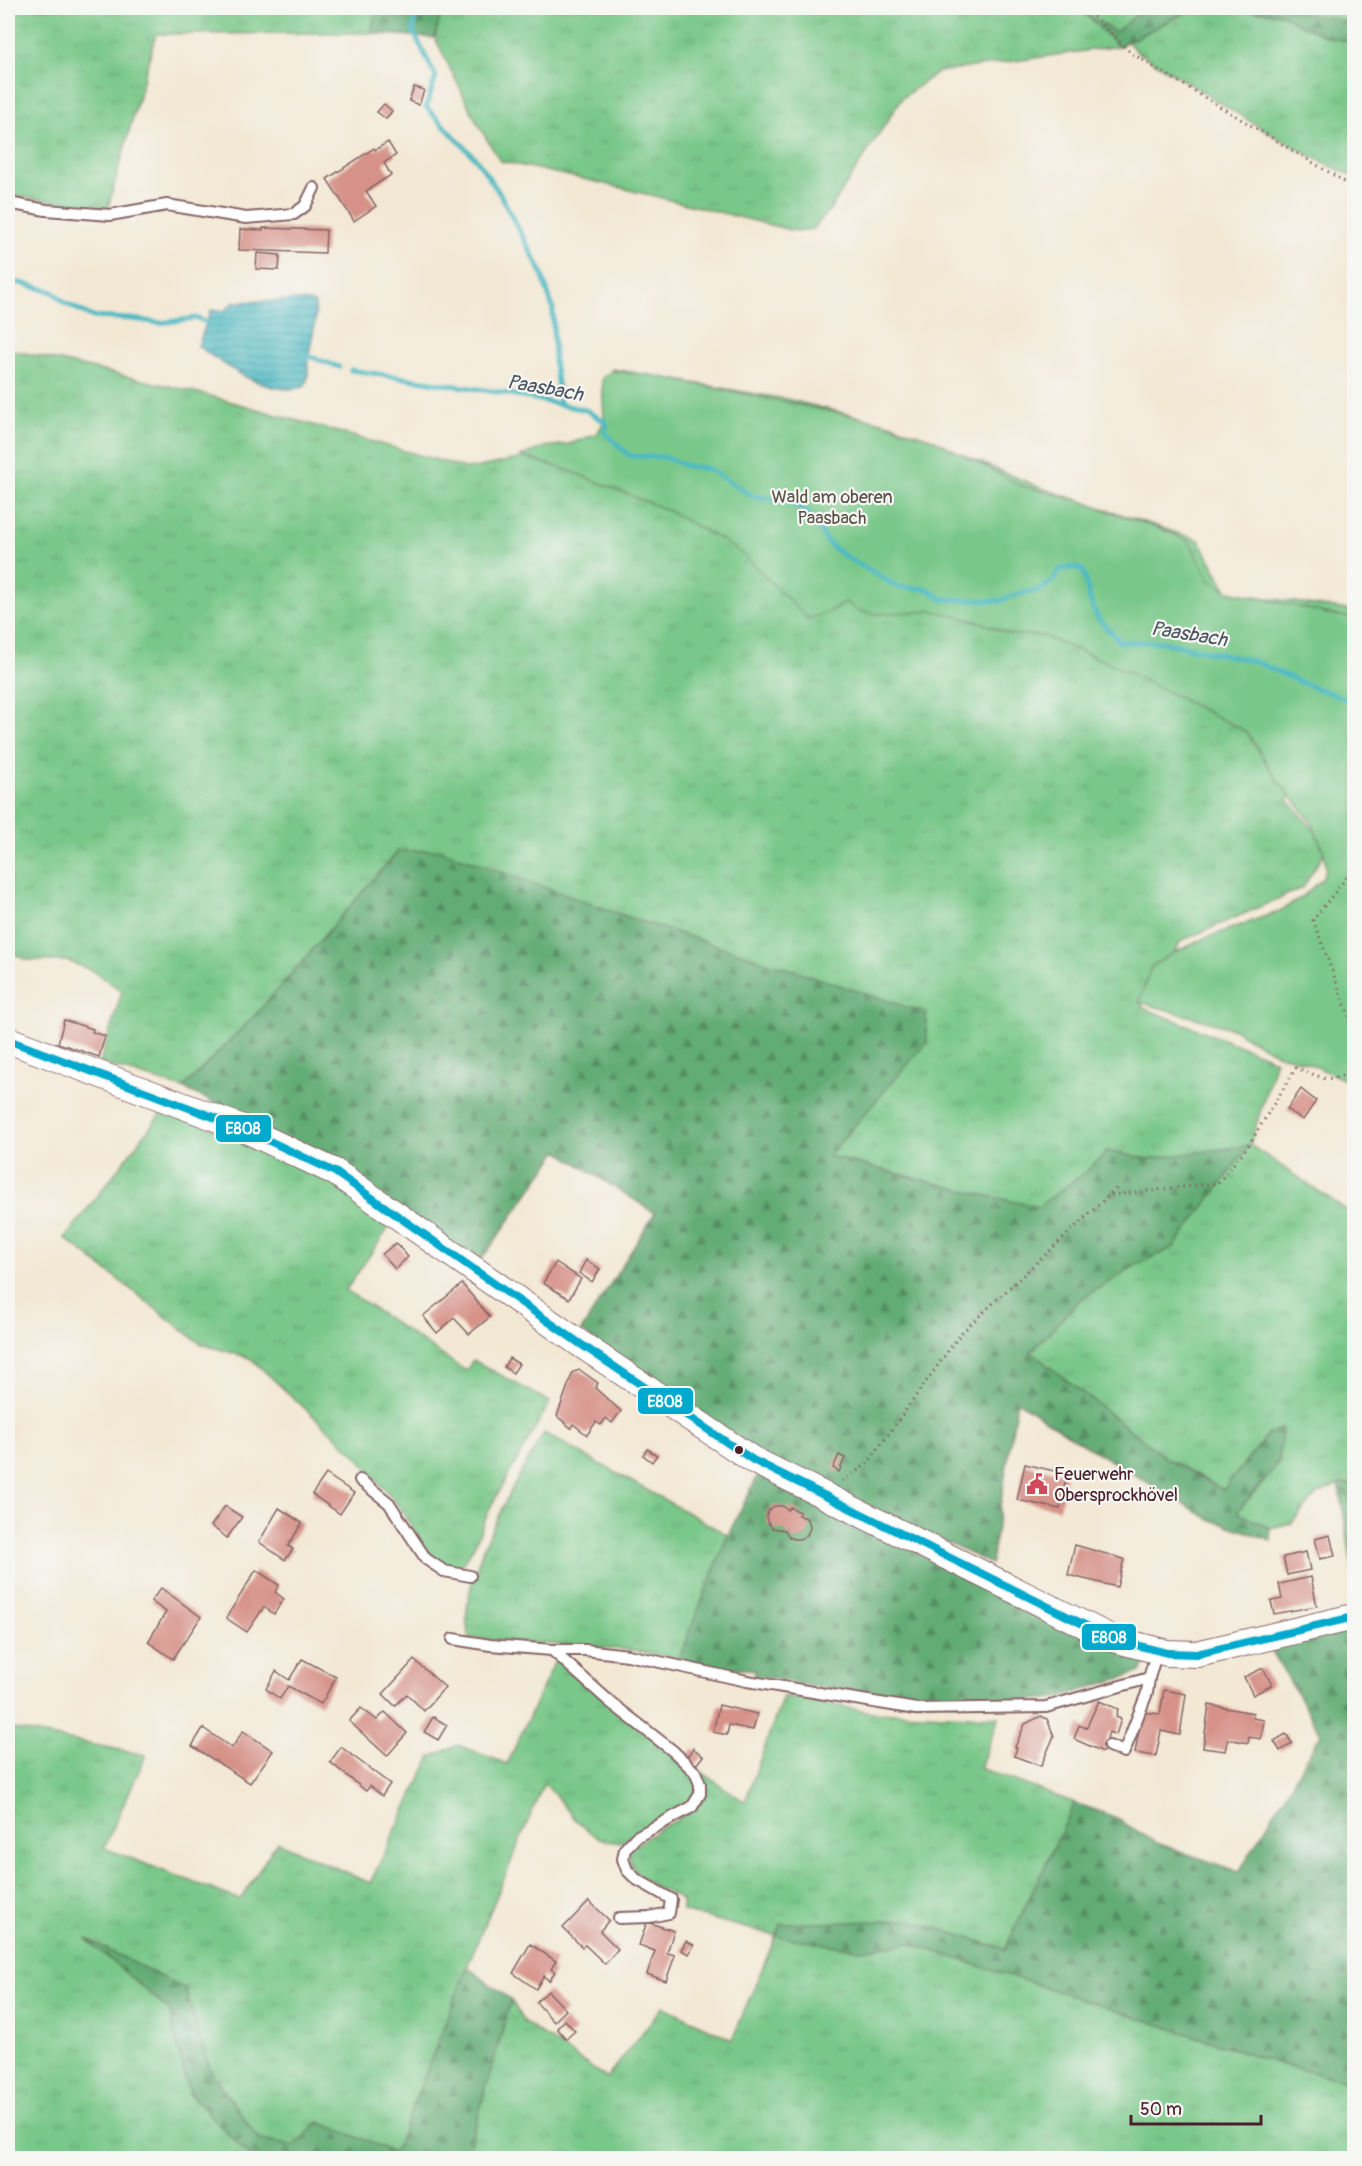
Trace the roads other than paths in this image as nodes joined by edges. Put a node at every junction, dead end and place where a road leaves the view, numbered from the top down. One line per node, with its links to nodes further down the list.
1 (314, 188): 2 (lane)
2 (8, 203)
3 (8, 1040): 9 (street)
4 (360, 1480): 5 (lane)
5 (470, 1576)
6 (1354, 1617): 9 (street)
7 (453, 1639): 8 (lane)
8 (552, 1650): 10 (lane); 12 (lane)
9 (1157, 1650): 10 (lane)
10 (1149, 1678): 11 (lane)
11 (1109, 1746)
12 (619, 1918)

